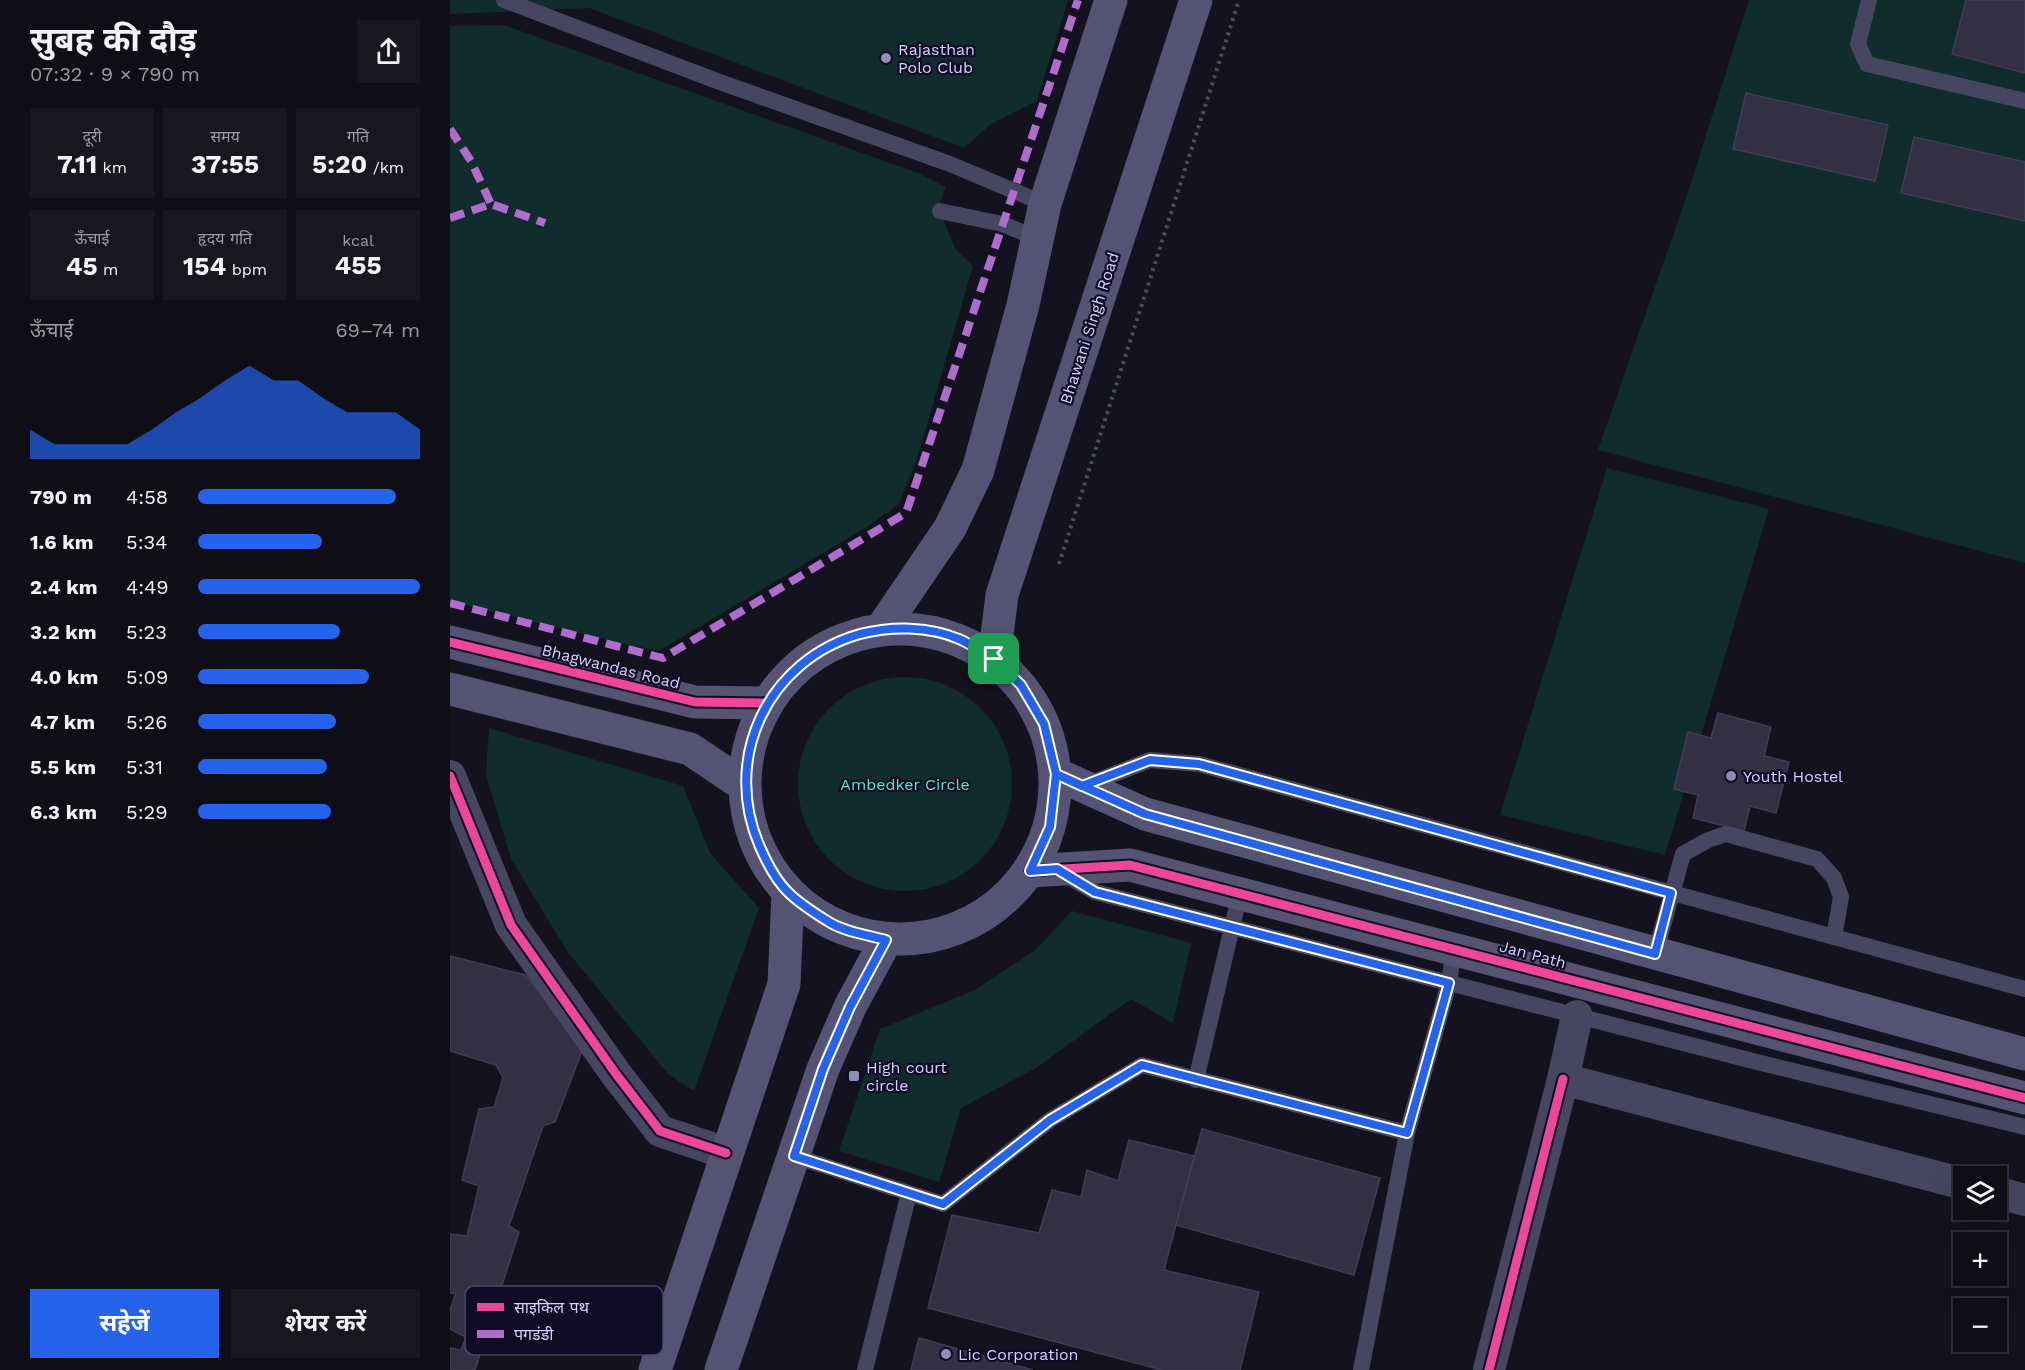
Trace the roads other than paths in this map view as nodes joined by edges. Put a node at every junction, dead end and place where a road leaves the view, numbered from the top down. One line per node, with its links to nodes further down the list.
1 (504, 0): 6 (lane)
2 (1111, 0): 6 (main road)
3 (1196, 0): 11 (main road, Bhawani Singh Road)
4 (1869, 0): 5 (lane)
5 (2025, 101)
6 (1045, 204): 8 (main road)
7 (940, 211): 8 (lane)
8 (1037, 238): 9 (main road)
9 (882, 628): 11 (main road); 13 (main road)
10 (450, 642): 13 (main road, Bhagwandas Road)
11 (994, 659): 15 (main road)
12 (450, 688): 16 (main road)
13 (767, 703): 16 (main road)
14 (450, 776): 35 (street)
15 (1069, 780): 17 (main road); 20 (lane); 25 (main road, Jan Path)
16 (745, 786): 18 (main road)
17 (1044, 870): 19 (main road, Jan Path); 21 (lane); 23 (main road)
18 (788, 893): 23 (main road); 35 (main road)
19 (1240, 893): 21 (lane); 24 (main road, Jan Path)
20 (1671, 893): 22 (lane); 22 (lane); 25 (lane)
21 (1233, 927): 26 (lane); 31 (lane)
22 (1834, 937): 27 (lane)
23 (886, 940): 36 (main road)
24 (1454, 949): 26 (lane); 32 (main road, Jan Path)
25 (1655, 954): 29 (main road, Jan Path)
26 (1449, 983): 28 (lane); 34 (lane)
27 (2025, 989)
28 (1577, 1016): 30 (street); 33 (lane)
29 (2025, 1054)
30 (1563, 1079): 37 (street); 47 (street)
31 (1196, 1080): 34 (lane); 38 (lane)
32 (2025, 1098)
33 (2025, 1127)
34 (1407, 1133): 46 (lane)
35 (726, 1153): 41 (main road)
36 (794, 1156): 38 (lane); 44 (main road)
37 (1953, 1181)
38 (909, 1193): 45 (lane)
39 (2007, 1195): 40 (street)
40 (2025, 1200)
41 (663, 1346)
42 (660, 1355): 43 (main road)
43 (655, 1370)
44 (721, 1370)
45 (865, 1370)
46 (1361, 1370)
47 (1489, 1370)

